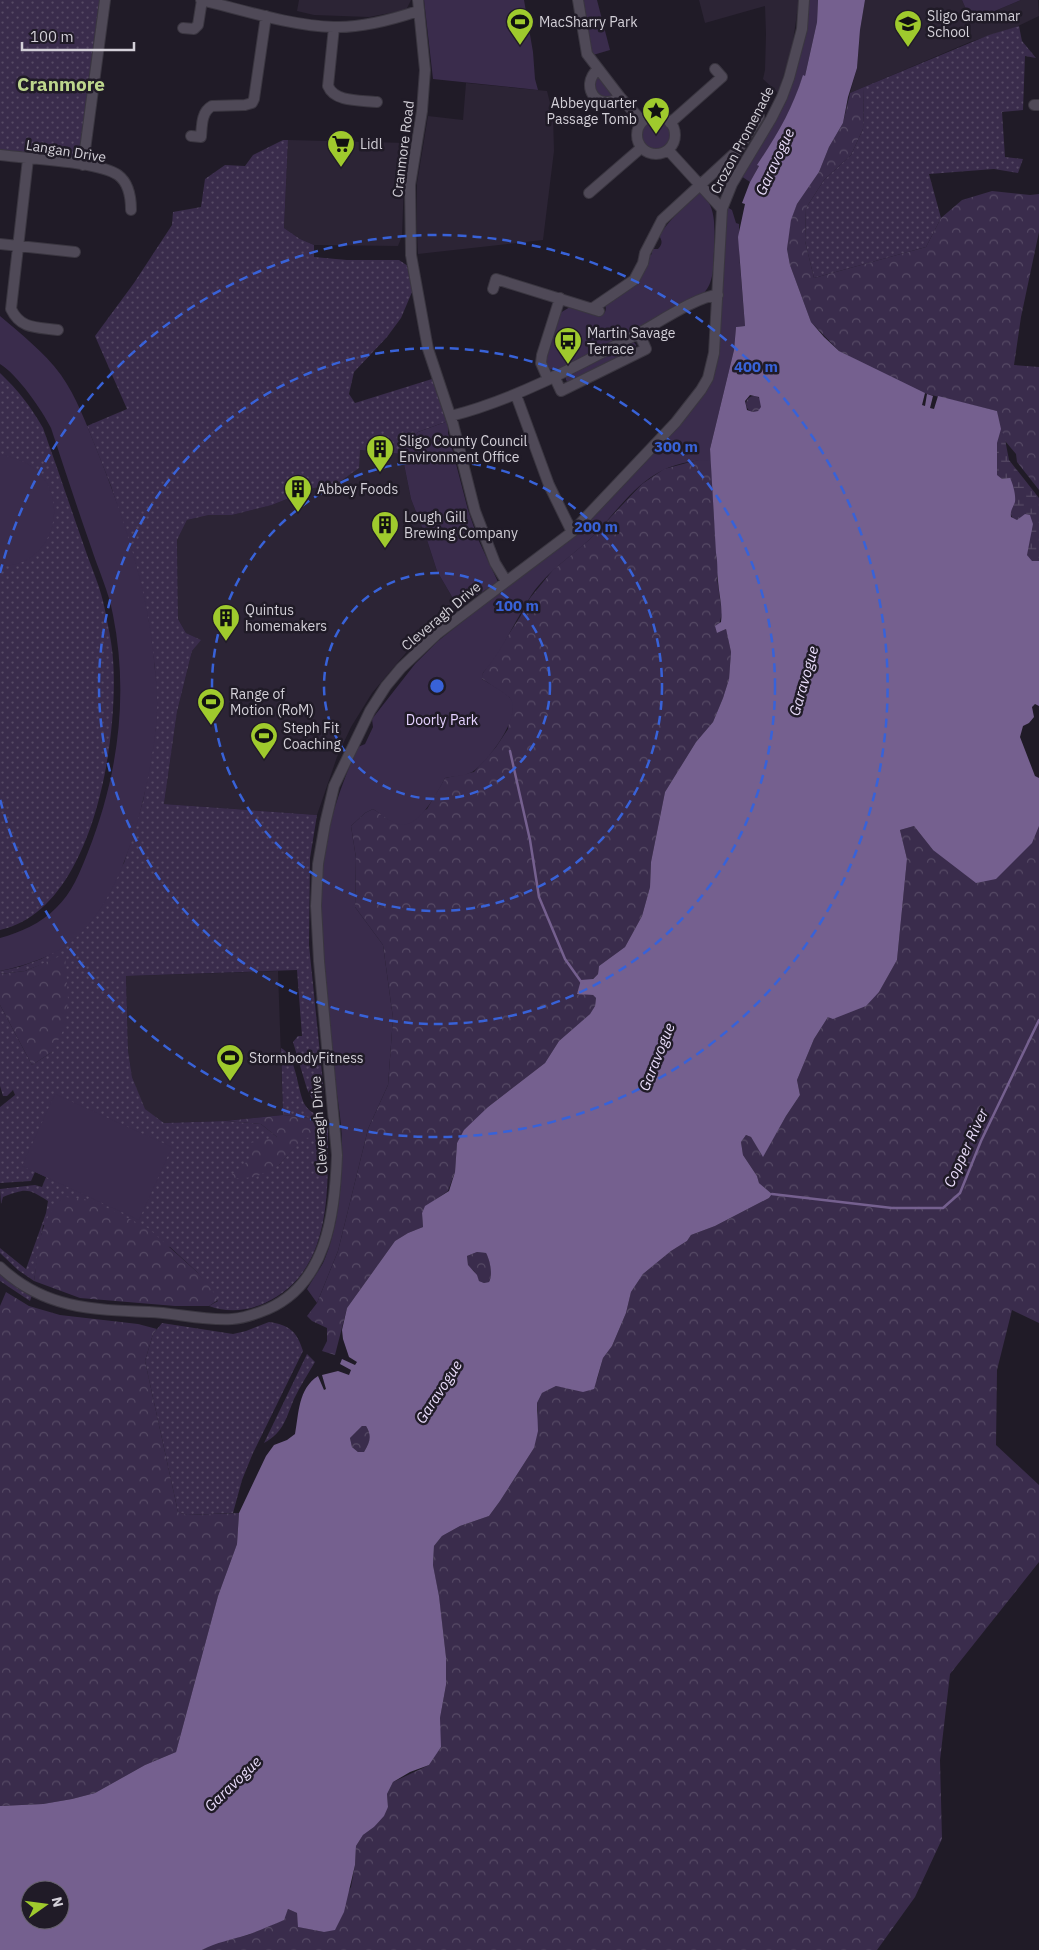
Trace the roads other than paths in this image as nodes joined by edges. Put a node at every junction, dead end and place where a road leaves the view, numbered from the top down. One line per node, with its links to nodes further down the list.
1 (105, 0): 22 (street)
2 (202, 0): 7 (street); 9 (street)
3 (418, 0): 6 (street, Cranmore Road)
4 (578, 0): 10 (street)
5 (804, 0): 25 (street, Crozon Promenade)
6 (418, 11): 8 (street); 37 (street, Cranmore Road)
7 (266, 16): 8 (street); 17 (street)
8 (334, 27): 13 (street)
9 (183, 28)
10 (598, 69): 12 (street); 12 (street)
11 (715, 69): 16 (street)
12 (620, 97): 15 (street)
13 (377, 102)
14 (759, 116): 23 (street)
15 (642, 121): 16 (street); 18 (street)
16 (670, 122): 19 (street)
17 (191, 136)
18 (641, 148): 19 (street); 24 (street)
19 (668, 150): 23 (street)
20 (0, 155): 21 (street, Langan Drive)
21 (28, 159): 22 (street, Langan Drive); 28 (street)
22 (83, 165): 26 (street, Langan Drive)
23 (700, 185): 25 (street); 32 (street)
24 (589, 193)
25 (722, 209): 31 (street, Crozon Promenade)
26 (131, 210)
27 (0, 244): 28 (street)
28 (17, 247): 29 (street); 33 (street)
29 (74, 252)
30 (493, 289): 32 (street)
31 (718, 295): 34 (street); 38 (street)
32 (560, 298): 35 (street)
33 (58, 330)
34 (638, 333): 35 (street); 35 (street)
35 (551, 377): 36 (street)
36 (516, 395): 37 (street); 38 (street)
37 (451, 416): 39 (street)
38 (572, 532): 39 (street)
39 (506, 581): 40 (street, Cleveragh Drive)
40 (0, 1266)

